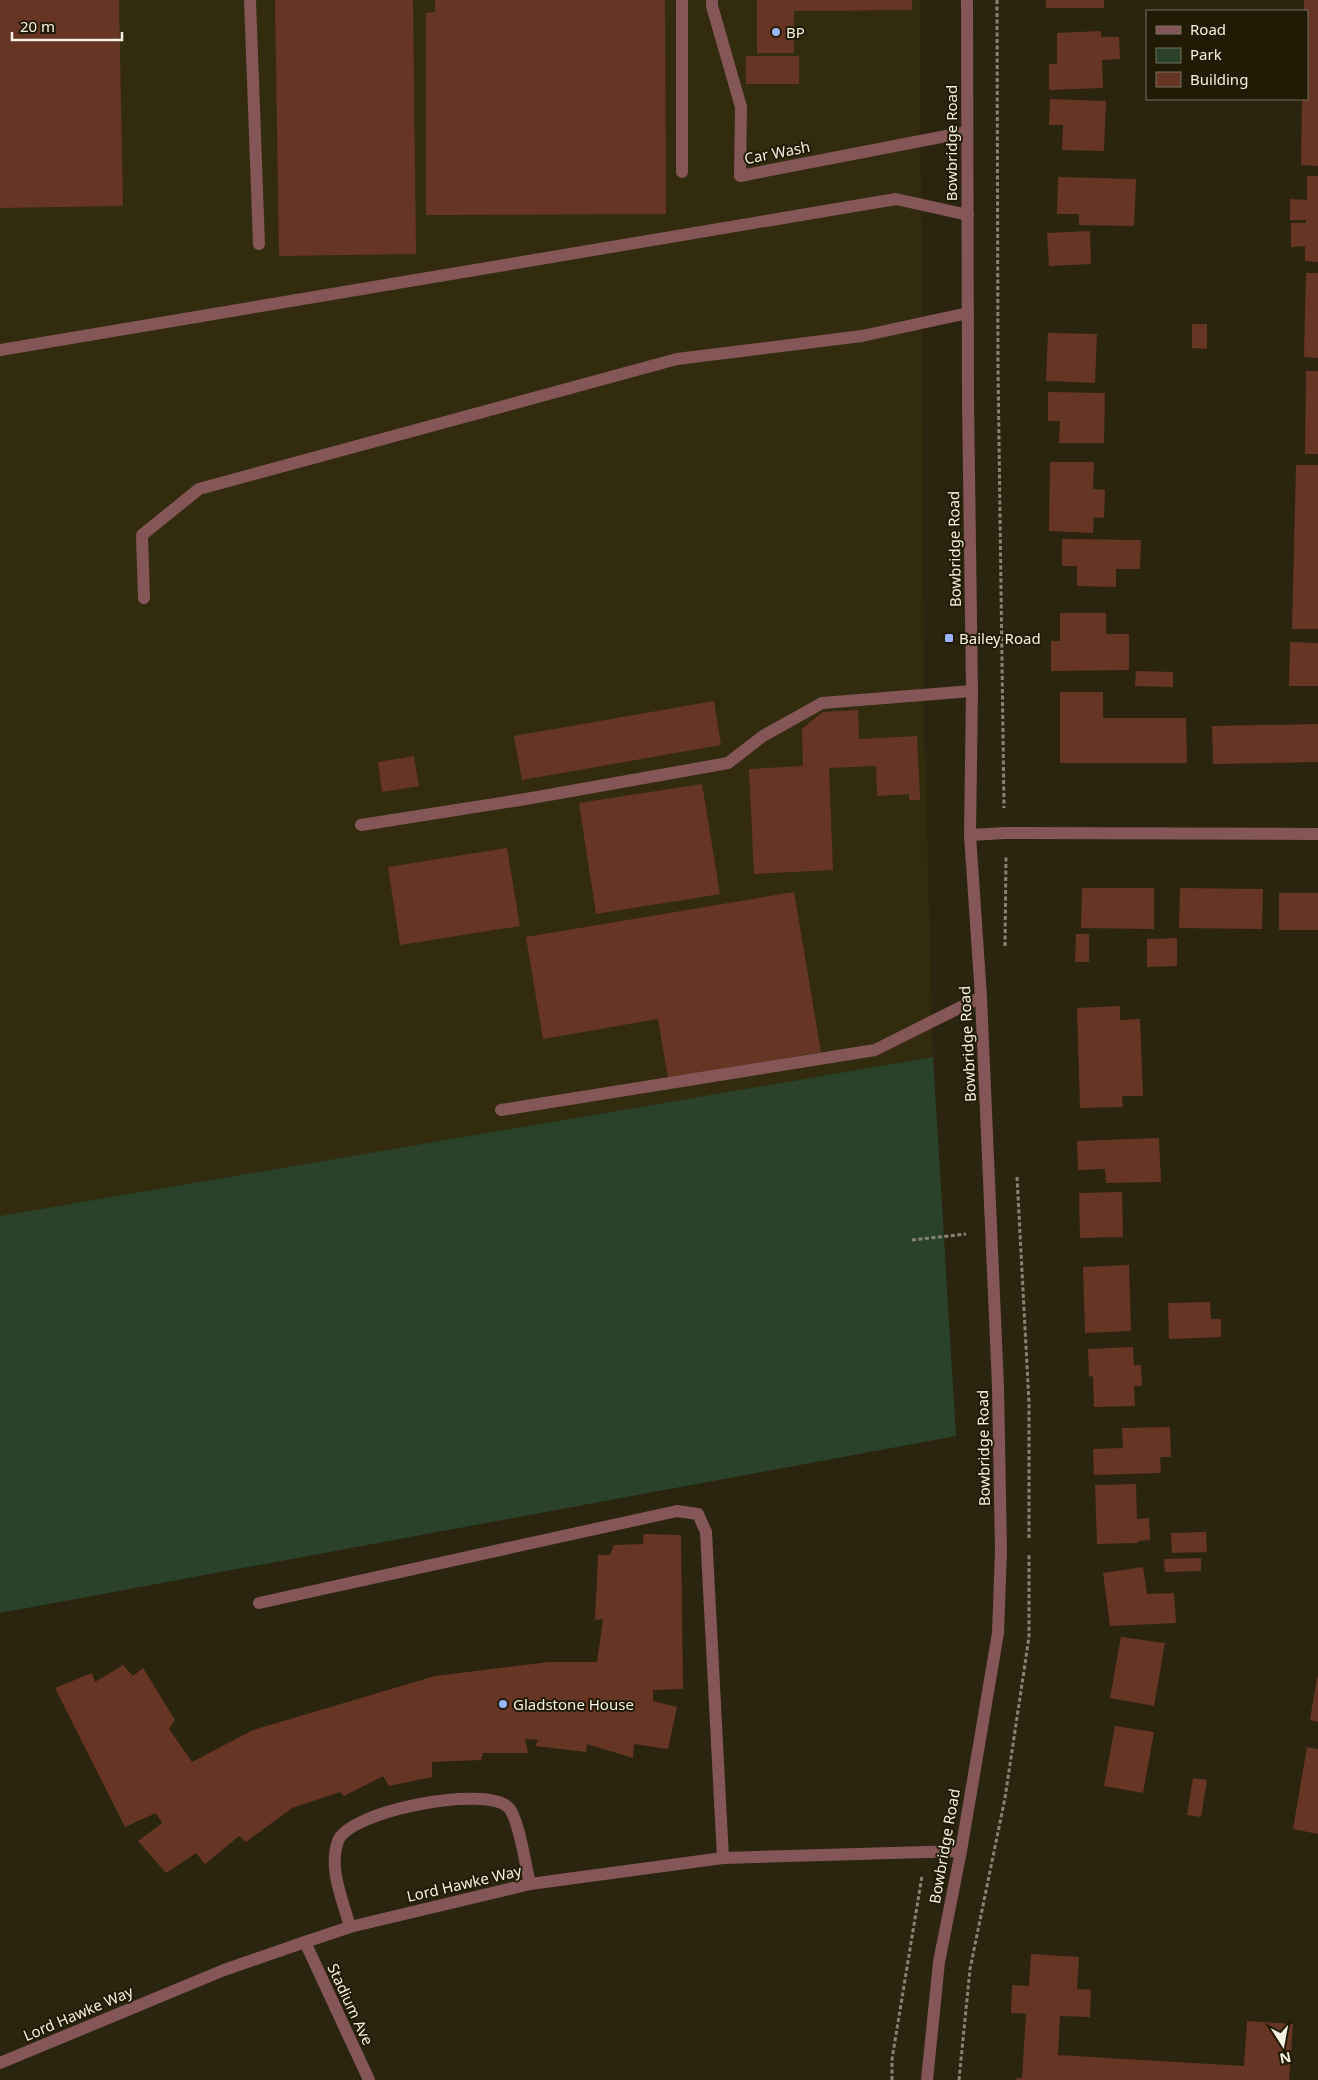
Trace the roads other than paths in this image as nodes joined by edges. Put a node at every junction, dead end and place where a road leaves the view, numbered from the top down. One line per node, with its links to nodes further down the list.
1 (250, 0): 8 (street)
2 (682, 0): 6 (street)
3 (712, 0): 5 (street, Car Wash)
4 (967, 0): 5 (street, Bowbridge Road)
5 (968, 132): 7 (street, Bowbridge Road)
6 (682, 172)
7 (968, 215): 9 (street, Bowbridge Road); 10 (street)
8 (259, 244)
9 (968, 313): 11 (street); 12 (street, Bowbridge Road)
10 (0, 350)
11 (144, 598)
12 (972, 691): 13 (street); 15 (street, Bowbridge Road)
13 (361, 825)
14 (1318, 834): 15 (street)
15 (970, 835): 16 (street, Bowbridge Road)
16 (981, 997): 17 (street); 19 (street, Bowbridge Road)
17 (501, 1110)
18 (259, 1603): 20 (street)
19 (961, 1851): 20 (street, Lord Hawke Way); 26 (street, Bowbridge Road)
20 (724, 1858): 21 (street, Lord Hawke Way)
21 (530, 1884): 22 (street, Lord Hawke Way); 22 (street)
22 (350, 1927): 23 (street, Lord Hawke Way)
23 (305, 1942): 24 (street, Lord Hawke Way); 25 (street, Stadium Ave)
24 (0, 2063)
25 (368, 2080)
26 (927, 2080)

